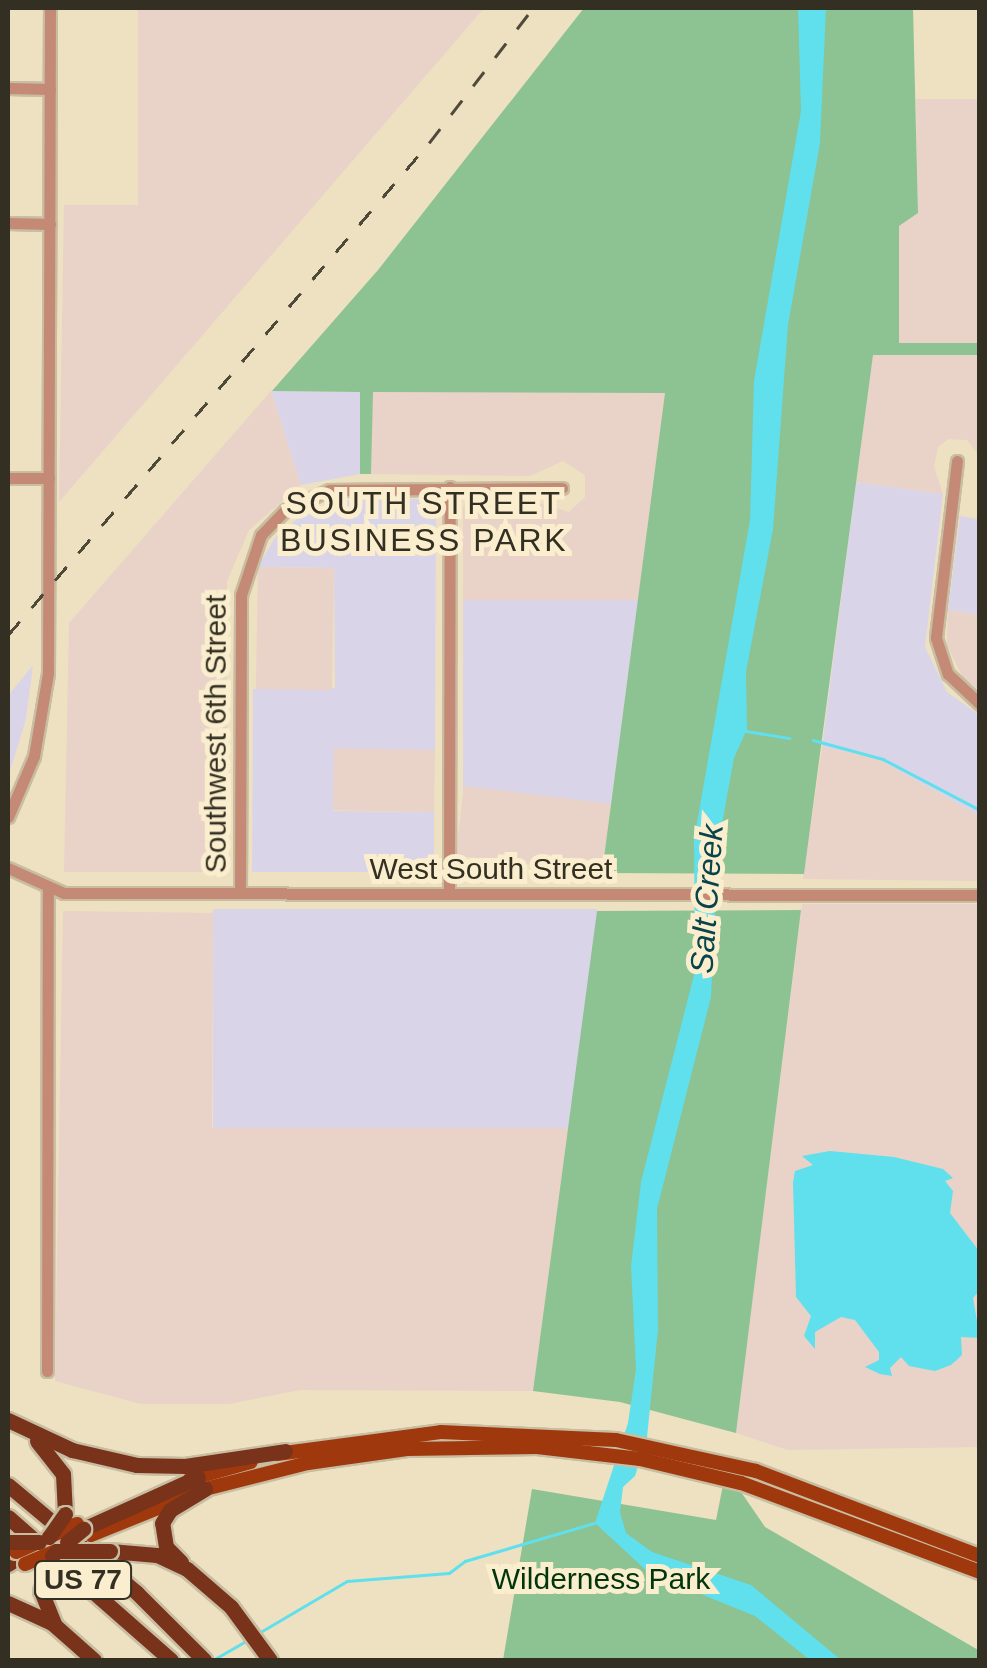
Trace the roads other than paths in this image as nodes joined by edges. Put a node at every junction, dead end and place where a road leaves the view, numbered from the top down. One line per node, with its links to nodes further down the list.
1 (50, 8): 3 (street)
2 (8, 88): 3 (street)
3 (50, 89): 5 (street)
4 (8, 223): 5 (street)
5 (50, 224): 8 (street)
6 (957, 461): 11 (street)
7 (8, 478): 8 (street)
8 (49, 478): 12 (street)
9 (450, 487): 10 (street); 15 (street, Southwest 6th Street); 16 (street)
10 (562, 488)
11 (980, 704)
12 (8, 817)
13 (8, 868): 14 (street, West South Street)
14 (48, 890): 15 (street, West South Street); 18 (street)
15 (240, 893): 16 (street, West South Street)
16 (449, 894): 17 (street, West South Street)
17 (980, 895)
18 (47, 1371)
19 (13, 1423): 20 (highway); 25 (highway)
20 (285, 1452): 21 (main road); 22 (main road)
21 (706, 1466): 22 (main road); 26 (main road); 28 (main road)
22 (201, 1483): 25 (highway); 29 (highway)
23 (8, 1485): 34 (highway, US 77)
24 (8, 1516): 33 (highway, US 77)
25 (44, 1545): 27 (main road); 29 (highway, bridge); 31 (highway)
26 (980, 1556)
27 (8, 1572)
28 (980, 1572)
29 (198, 1578): 35 (highway)
30 (8, 1604): 31 (highway)
31 (64, 1633): 32 (highway)
32 (94, 1660)
33 (171, 1660)
34 (204, 1660)
35 (270, 1660)

